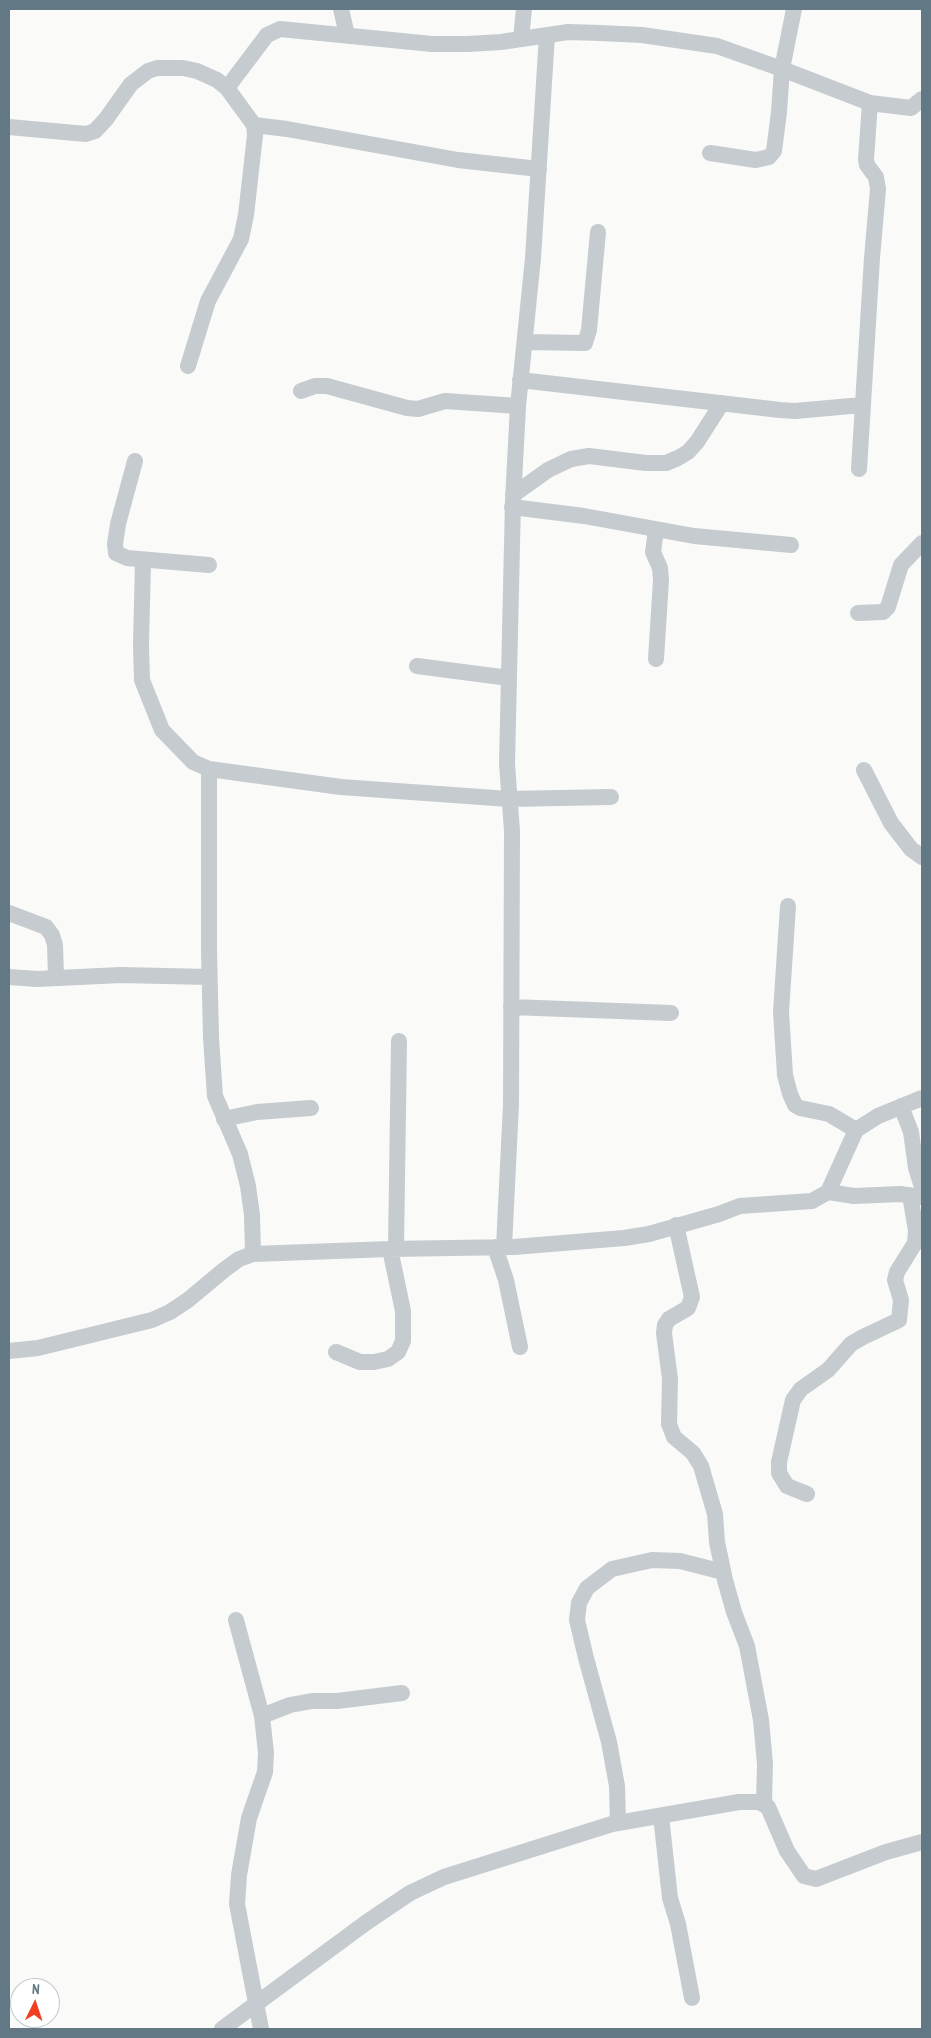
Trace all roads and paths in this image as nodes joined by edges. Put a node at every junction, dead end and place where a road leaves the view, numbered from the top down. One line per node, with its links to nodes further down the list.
1 (341, 9): 4 (street)
2 (524, 9): 6 (street)
3 (794, 9): 7 (street)
4 (347, 35): 6 (street); 8 (street)
5 (547, 35): 6 (street); 7 (street); 14 (street)
6 (521, 39)
7 (782, 69): 10 (street); 13 (street)
8 (227, 88): 11 (street); 12 (street)
9 (922, 99): 10 (street)
10 (870, 103): 21 (street)
11 (254, 125): 14 (street); 17 (street)
12 (9, 128)
13 (710, 152)
14 (539, 169): 16 (street)
15 (598, 232): 16 (street)
16 (524, 342): 18 (street)
17 (188, 366)
18 (520, 380): 20 (street); 22 (street)
19 (301, 391): 22 (street)
20 (722, 403): 21 (street); 25 (street)
21 (862, 405): 24 (street)
22 (518, 406): 25 (street)
23 (134, 461): 29 (street)
24 (859, 469)
25 (513, 501): 26 (street); 34 (street)
26 (656, 530): 28 (street); 32 (street)
27 (922, 543): 31 (street)
28 (791, 545)
29 (143, 560): 30 (street); 35 (street)
30 (209, 565)
31 (858, 613)
32 (656, 659)
33 (417, 666): 34 (street)
34 (509, 678): 38 (street)
35 (209, 769): 38 (street); 44 (street)
36 (864, 770): 39 (street)
37 (611, 797): 38 (street)
38 (509, 798): 45 (street)
39 (922, 857)
40 (788, 906): 52 (street)
41 (9, 913): 43 (street)
42 (9, 977): 43 (street)
43 (56, 977): 44 (street)
44 (209, 977): 51 (street)
45 (511, 1007): 46 (street); 56 (street)
46 (671, 1013)
47 (399, 1041): 57 (street)
48 (922, 1098): 49 (street)
49 (901, 1106): 52 (street); 54 (street)
50 (310, 1108): 51 (street)
51 (224, 1119): 58 (street)
52 (856, 1130): 53 (street)
53 (828, 1192): 54 (street); 55 (street)
54 (918, 1193): 62 (street)
55 (676, 1225): 56 (street); 63 (street)
56 (499, 1247): 57 (street); 59 (street)
57 (393, 1249): 58 (street); 61 (street)
58 (252, 1254): 60 (street)
59 (520, 1347)
60 (9, 1351)
61 (336, 1352)
62 (806, 1494)
63 (723, 1572): 67 (street); 69 (street)
64 (236, 1620): 66 (street)
65 (402, 1693): 66 (street)
66 (262, 1716): 72 (street)
67 (764, 1804): 68 (street); 70 (street)
68 (660, 1816): 69 (street); 71 (street)
69 (618, 1823): 72 (street)
70 (922, 1842)
71 (692, 1998)
72 (255, 2006): 73 (street); 74 (street)
73 (222, 2029)
74 (261, 2029)

